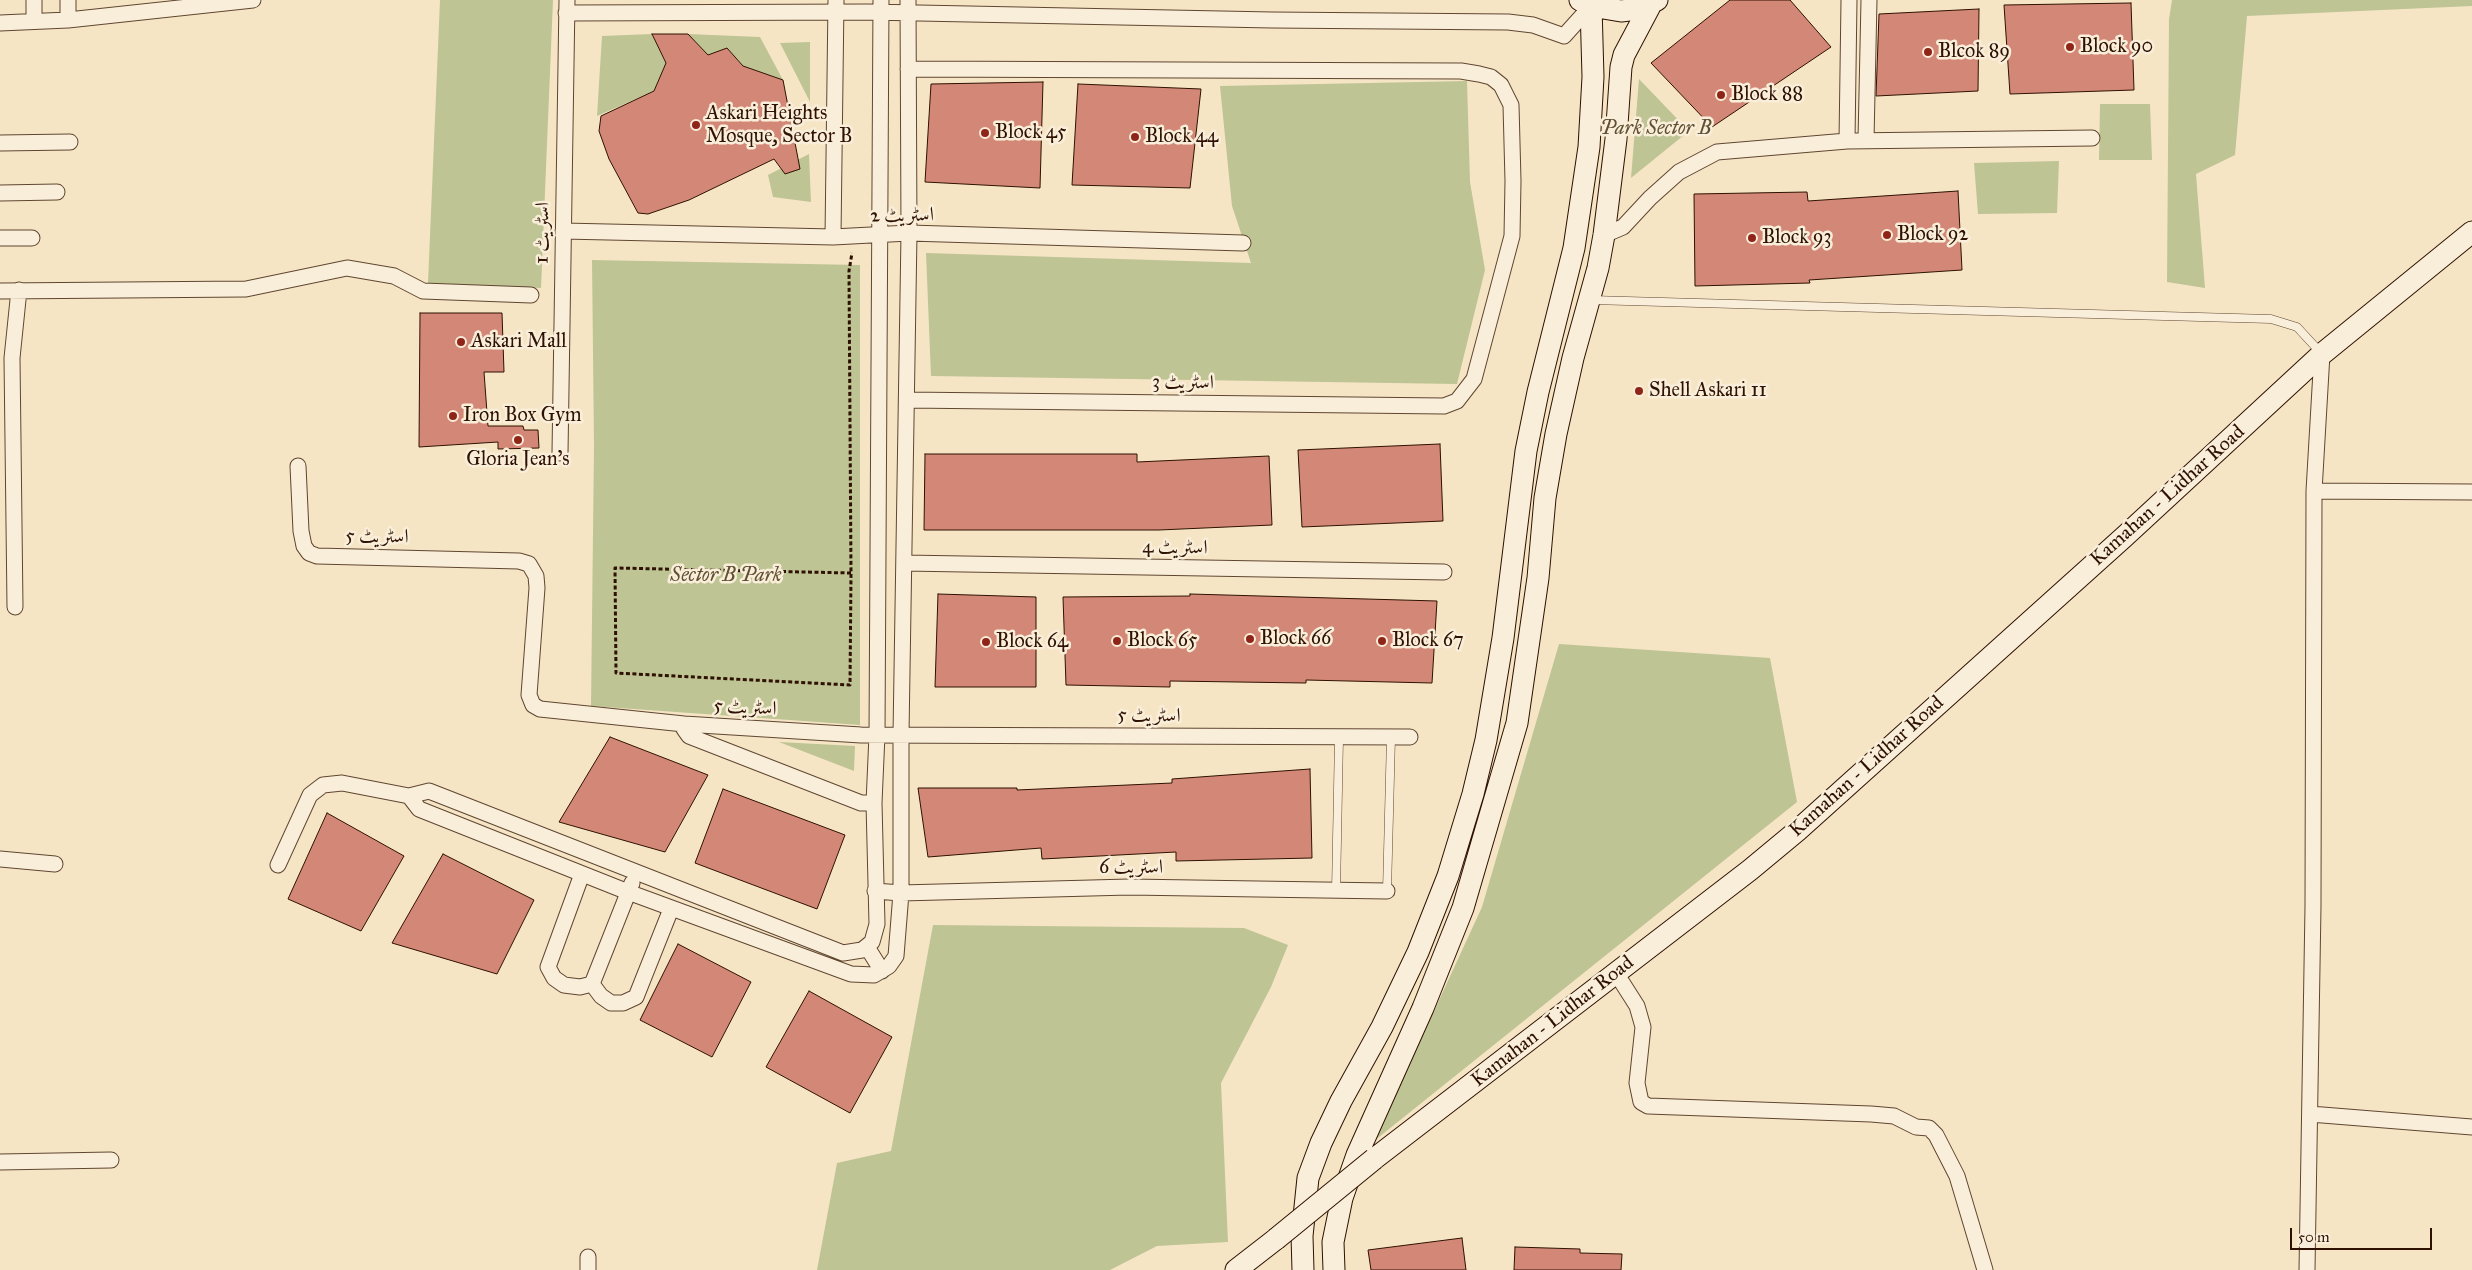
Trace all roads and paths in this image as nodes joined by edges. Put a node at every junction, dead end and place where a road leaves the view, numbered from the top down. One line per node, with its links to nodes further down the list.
1 (34, 0): 15 (street)
2 (68, 0): 14 (street)
3 (253, 0): 8 (street)
4 (1849, 0): 20 (street)
5 (1869, 0): 19 (street)
6 (1654, 2): 7 (street); 29 (street)
7 (1585, 3): 12 (street, اسٹریٹ 1); 50 (street)
8 (165, 5): 13 (street)
9 (566, 6): 10 (street, اسٹریٹ 1); 25 (street, اسٹریٹ 1)
10 (836, 6): 11 (street, اسٹریٹ 1); 30 (street)
11 (881, 6): 12 (street, اسٹریٹ 1); 27 (street)
12 (908, 6): 17 (street)
13 (117, 7): 14 (street)
14 (68, 20): 15 (street)
15 (34, 21): 16 (street)
16 (0, 22)
17 (908, 69): 28 (street); 40 (street, اسٹریٹ 3)
18 (2092, 138): 19 (street)
19 (1866, 140): 20 (street)
20 (1847, 141): 29 (street)
21 (70, 142): 22 (street)
22 (0, 143)
23 (57, 192): 24 (street)
24 (0, 193)
25 (563, 231): 30 (street, اسٹریٹ 2); 42 (street, اسٹریٹ 1)
26 (2472, 232): 39 (street, Kamahan - Lidhar Road)
27 (880, 233): 28 (street, اسٹریٹ 2); 30 (street, اسٹریٹ 2); 54 (street)
28 (909, 233): 33 (street, اسٹریٹ 2); 40 (street)
29 (1604, 235): 38 (street)
30 (833, 237)
31 (0, 238): 32 (street)
32 (32, 238)
33 (1243, 243)
34 (852, 253): 48 (path)
35 (19, 290): 36 (street); 37 (street); 41 (street)
36 (0, 291)
37 (531, 295)
38 (1589, 300): 39 (lane); 51 (street)
39 (2322, 354): 44 (street); 73 (street, Kamahan - Lidhar Road)
40 (907, 400): 46 (street)
41 (7, 440): 49 (street)
42 (560, 453)
43 (298, 466): 52 (street, اسٹریٹ 5)
44 (2314, 491): 45 (street); 75 (street)
45 (2472, 492)
46 (904, 563): 47 (street, اسٹریٹ 4); 53 (street)
47 (1444, 572)
48 (851, 573): 48 (path)
49 (16, 607)
50 (1503, 638): 51 (street); 80 (street)
51 (1528, 640): 81 (street)
52 (684, 724): 54 (street, اسٹریٹ 5); 59 (street)
53 (901, 734): 54 (street, اسٹریٹ 5); 57 (street, اسٹریٹ 5); 69 (street)
54 (876, 735): 59 (street)
55 (1391, 737): 56 (street, اسٹریٹ 5); 57 (street, اسٹریٹ 5); 67 (lane)
56 (1410, 737)
57 (1338, 738): 66 (lane)
58 (409, 796): 62 (street); 63 (street); 64 (street)
59 (874, 803): 65 (street)
60 (0, 860): 61 (street)
61 (55, 864)
62 (278, 865)
63 (636, 873): 68 (street); 71 (street)
64 (582, 874): 68 (street); 74 (street)
65 (876, 891): 69 (street, اسٹریٹ 6); 71 (street)
66 (1336, 891): 67 (street, اسٹریٹ 6); 69 (street, اسٹریٹ 6)
67 (1387, 891)
68 (628, 892): 70 (street); 74 (street)
69 (901, 893): 72 (street)
70 (671, 909): 72 (street); 74 (street)
71 (867, 947): 72 (street)
72 (882, 971)
73 (1616, 973): 79 (street, Kamahan - Lidhar Road, bridge); 82 (street)
74 (592, 984)
75 (2310, 1114): 76 (street); 83 (street)
76 (2472, 1126)
77 (110, 1160): 78 (street)
78 (0, 1162)
79 (1236, 1270)
80 (1303, 1270)
81 (1334, 1270)
82 (1985, 1270)
83 (2307, 1270)

